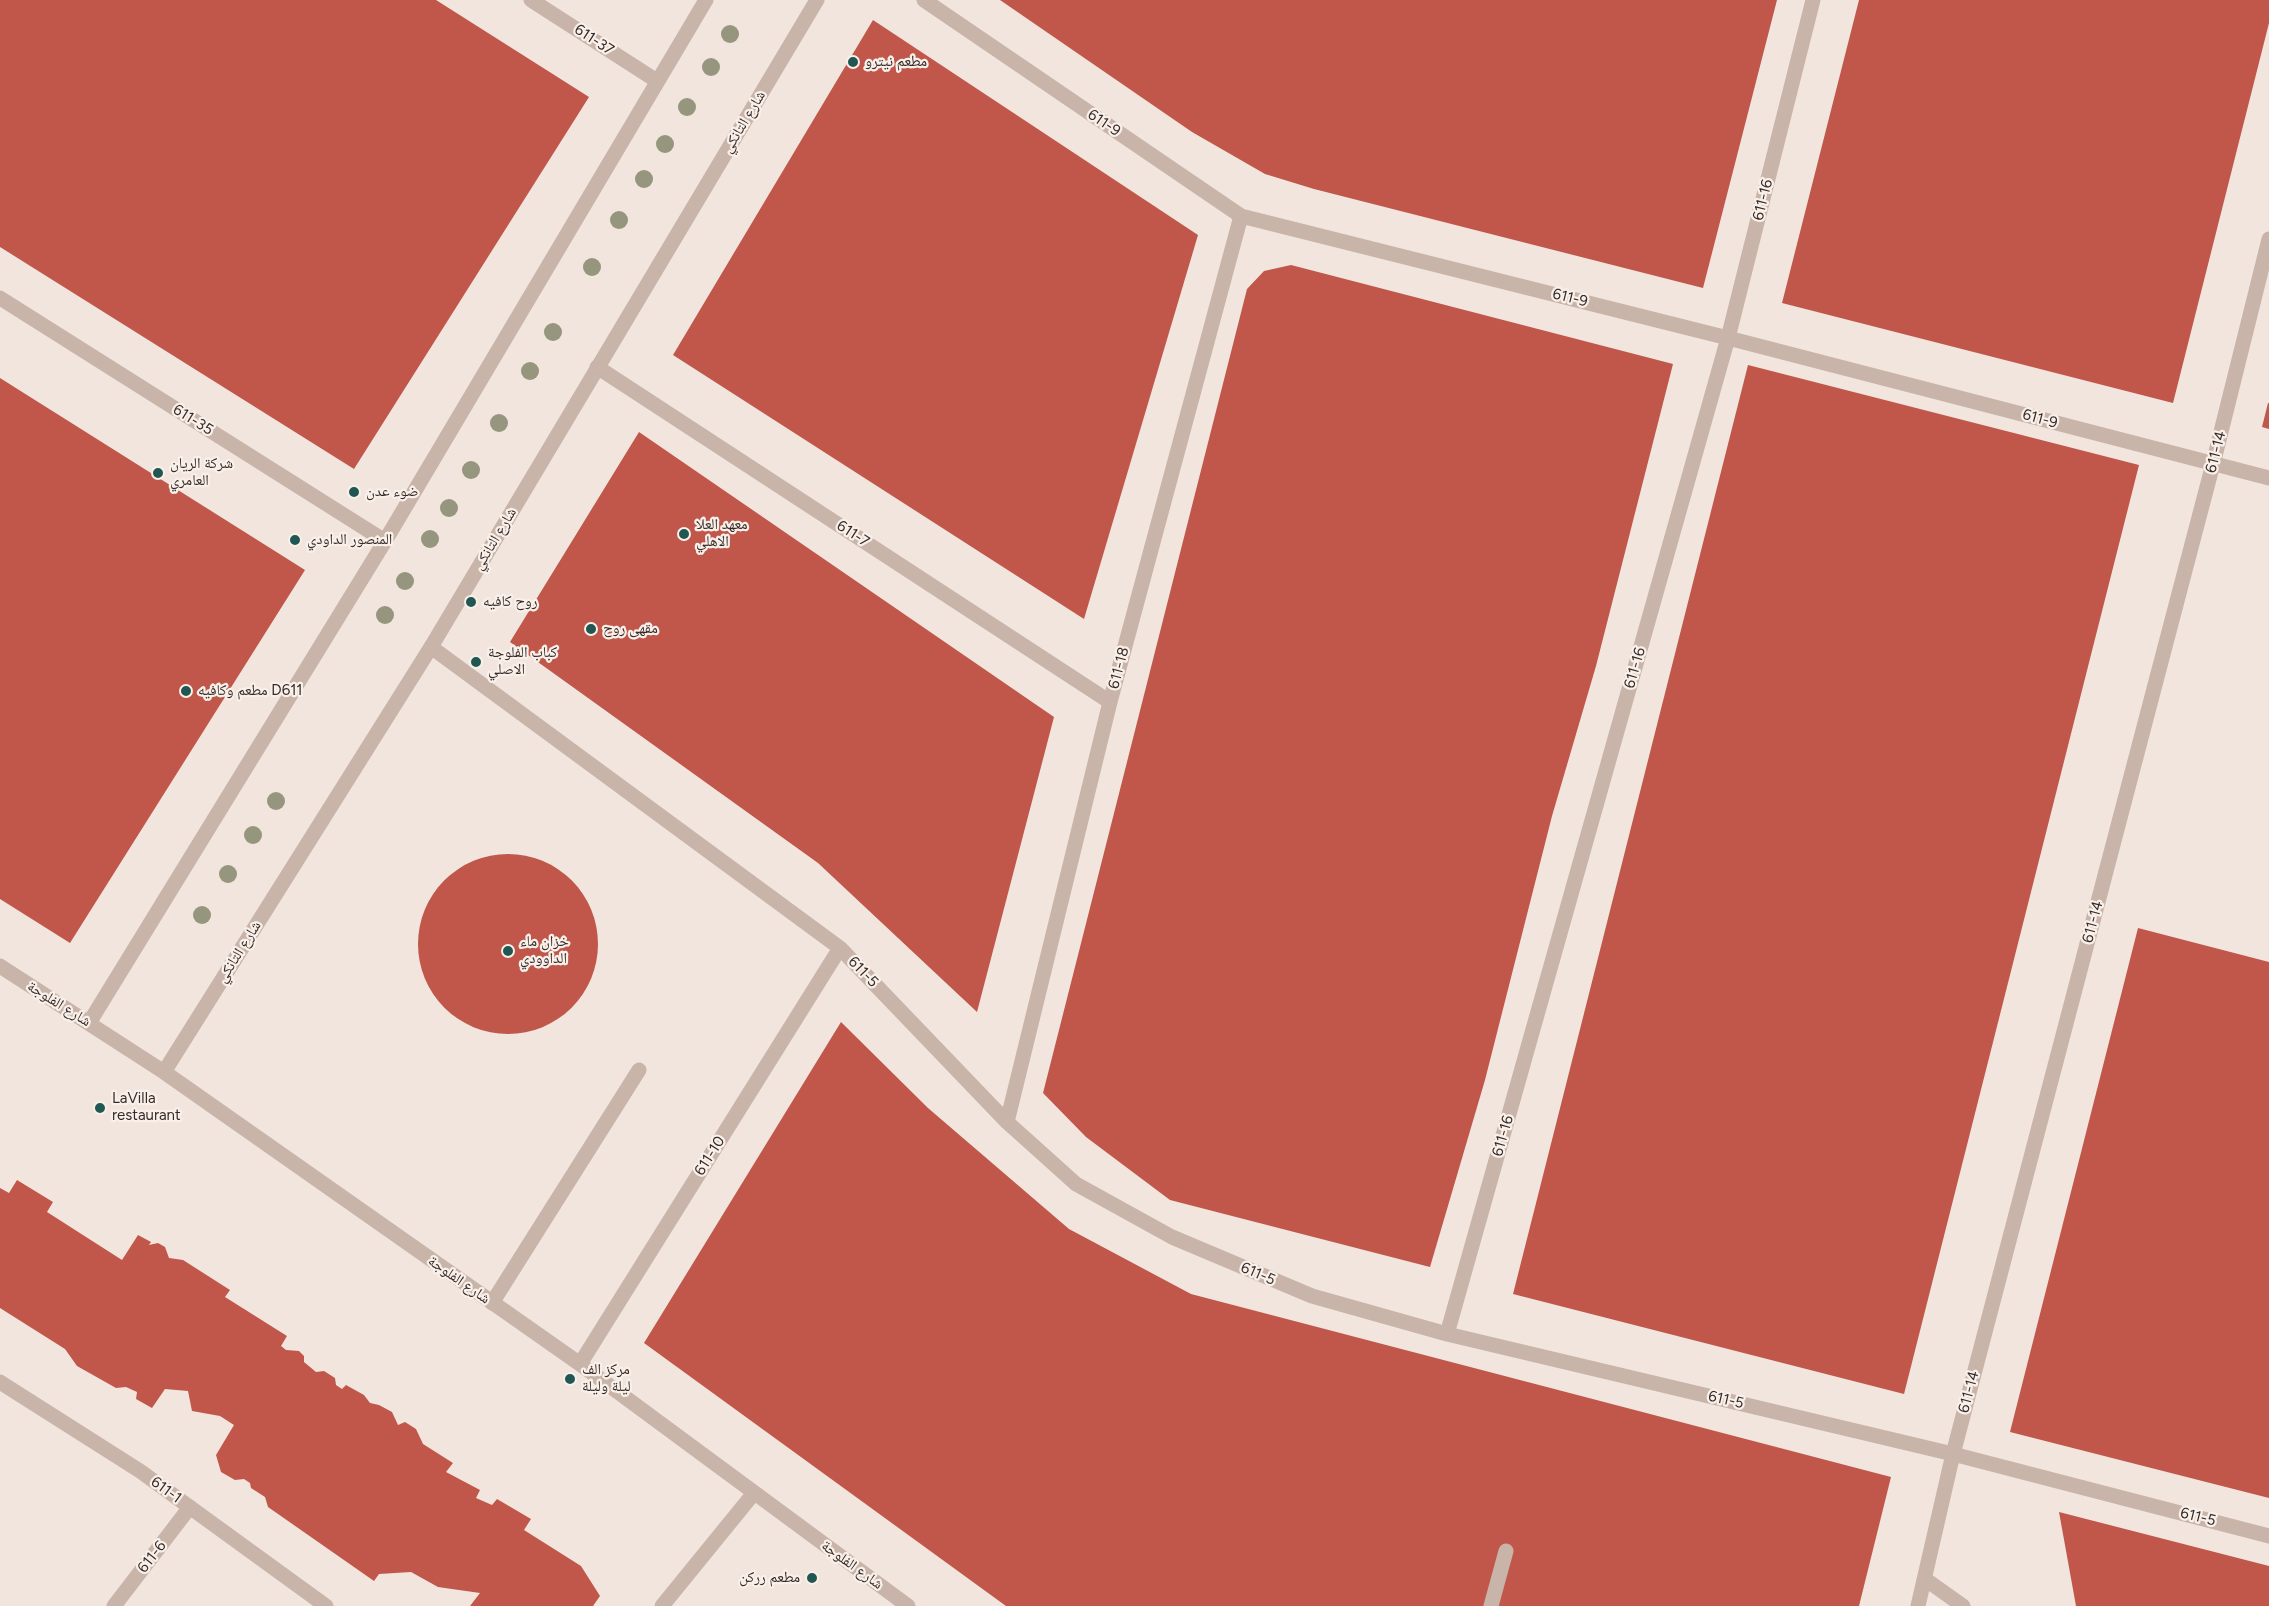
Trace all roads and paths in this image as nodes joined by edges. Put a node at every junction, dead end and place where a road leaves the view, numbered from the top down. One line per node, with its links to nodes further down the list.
1 (531, 0): 6 (street, 611-37)
2 (706, 0): 6 (street)
3 (817, 0): 11 (street, شارع التانكي)
4 (924, 0): 7 (street, 611-9)
5 (1814, 0): 10 (street, 611-16)
6 (657, 81): 14 (street)
7 (1241, 216): 10 (street, 611-9); 16 (street, 611-18)
8 (2269, 239): 12 (street, 611-14)
9 (0, 298): 14 (street, 611-35)
10 (1728, 338): 12 (street, 611-9); 24 (street, 611-16)
11 (597, 367): 15 (street, شارع التانكي); 16 (street, 611-7)
12 (2213, 464): 13 (street, 611-9); 27 (street, 611-14)
13 (2269, 478)
14 (385, 542): 19 (street)
15 (431, 647): 17 (street, 611-5); 21 (street, شارع التانكي)
16 (1110, 702): 22 (street, 611-18)
17 (840, 948): 22 (street, 611-5); 25 (street, 611-10)
18 (0, 966): 19 (street, شارع الفلوجة)
19 (89, 1023): 21 (street, شارع الفلوجة)
20 (639, 1070): 23 (street)
21 (164, 1072): 23 (street, شارع الفلوجة)
22 (1007, 1122): 24 (street, 611-5)
23 (492, 1303): 25 (street, شارع الفلوجة)
24 (1447, 1334): 27 (street, 611-5)
25 (580, 1365): 28 (street, شارع الفلوجة)
26 (0, 1382): 29 (street, 611-1)
27 (1953, 1454): 30 (street, 611-5); 32 (street, 611-14)
28 (754, 1492): 35 (street); 36 (street, شارع الفلوجة)
29 (190, 1507): 33 (street, 611-6); 34 (street, 611-1)
30 (2269, 1536)
31 (1506, 1551): 37 (street)
32 (1925, 1579): 38 (street, 611-14); 39 (street)
33 (114, 1606)
34 (326, 1606)
35 (662, 1606)
36 (908, 1606)
37 (1491, 1606)
38 (1918, 1606)
39 (1963, 1606)

